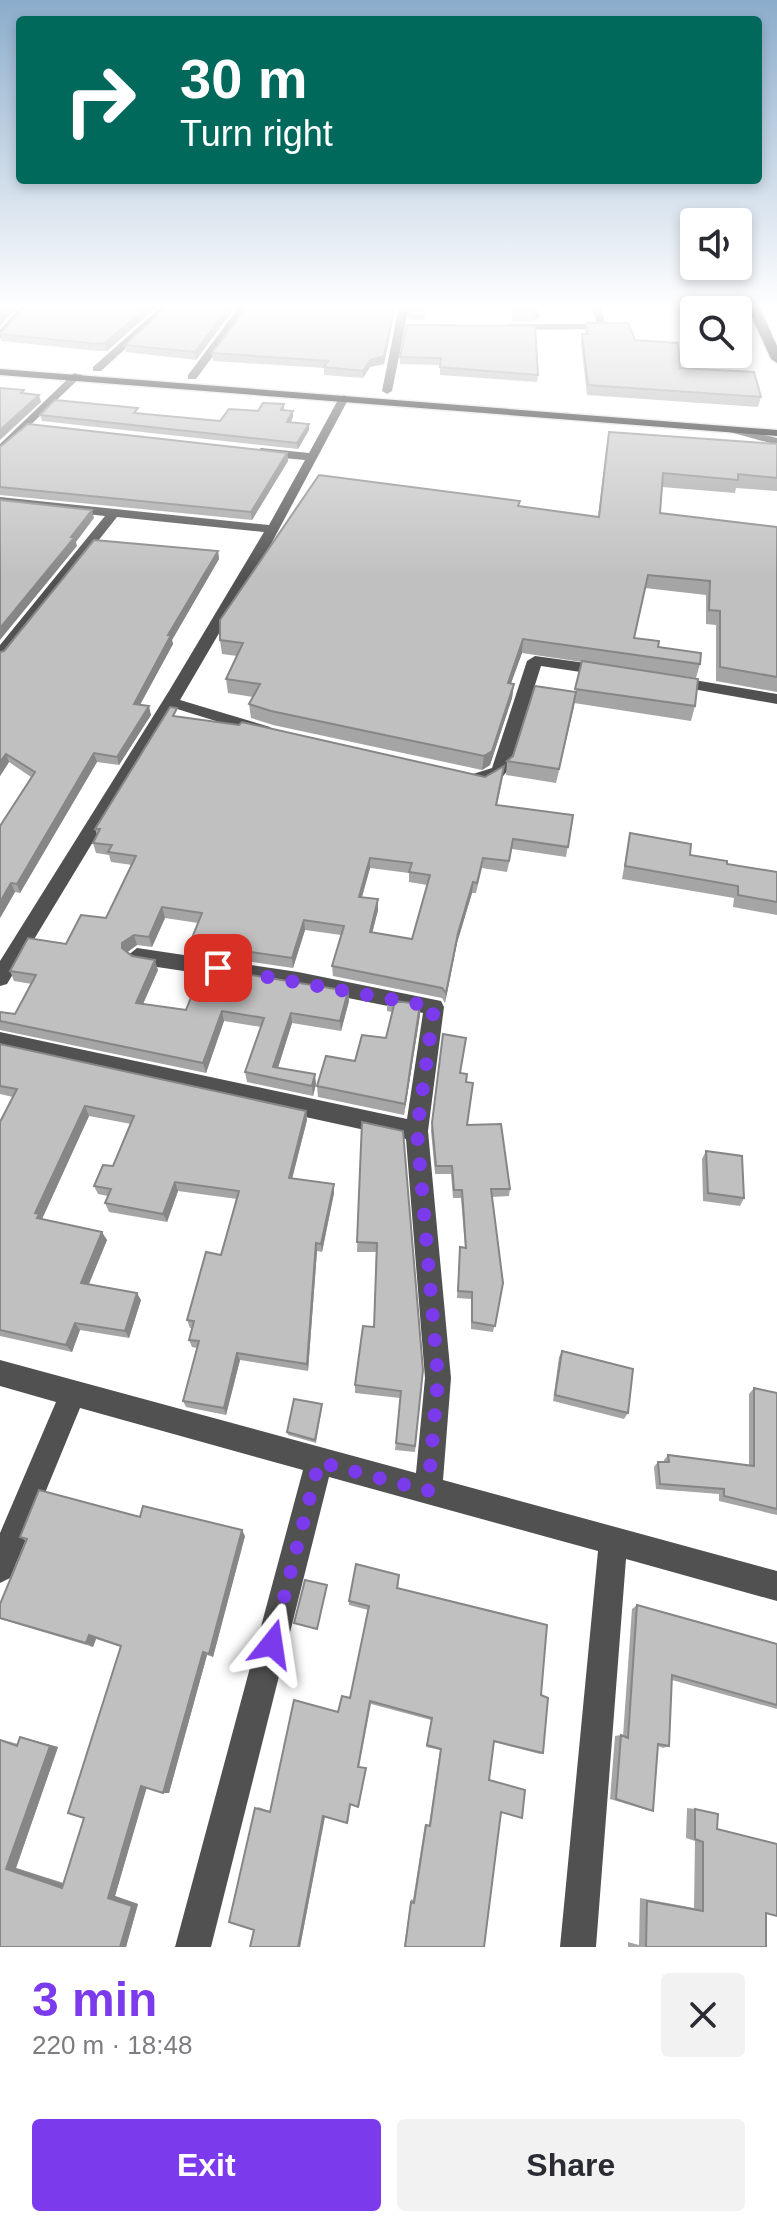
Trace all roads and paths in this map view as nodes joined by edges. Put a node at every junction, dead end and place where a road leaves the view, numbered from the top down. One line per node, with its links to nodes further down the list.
1 (55, 397): 6 (street)
2 (331, 397): 4 (main road)
3 (447, 397): 7 (main road)
4 (344, 398): 7 (main road); 13 (street)
5 (777, 424): 7 (main road)
6 (26, 425): 8 (street); 11 (street)
7 (733, 425): 9 (main road); 10 (street)
8 (42, 427)
9 (777, 433)
10 (777, 442)
11 (0, 450)
12 (253, 451): 13 (street)
13 (313, 457): 16 (street)
14 (0, 501): 15 (street)
15 (115, 511): 16 (street); 17 (street)
16 (272, 529): 21 (street)
17 (0, 655)
18 (619, 673): 23 (street)
19 (651, 678): 20 (street)
20 (777, 699)
21 (170, 702): 22 (street); 25 (street)
22 (284, 735)
23 (469, 775)
24 (137, 956): 27 (street)
25 (0, 978)
26 (0, 1041): 27 (street)
27 (417, 1131): 31 (street)
28 (0, 1373): 29 (street)
29 (73, 1394): 30 (street); 33 (street)
30 (319, 1462): 31 (street); 35 (street)
31 (428, 1491): 32 (street)
32 (613, 1542): 34 (street); 36 (street)
33 (0, 1568)
34 (777, 1586)
35 (193, 1947)
36 (578, 1947)

